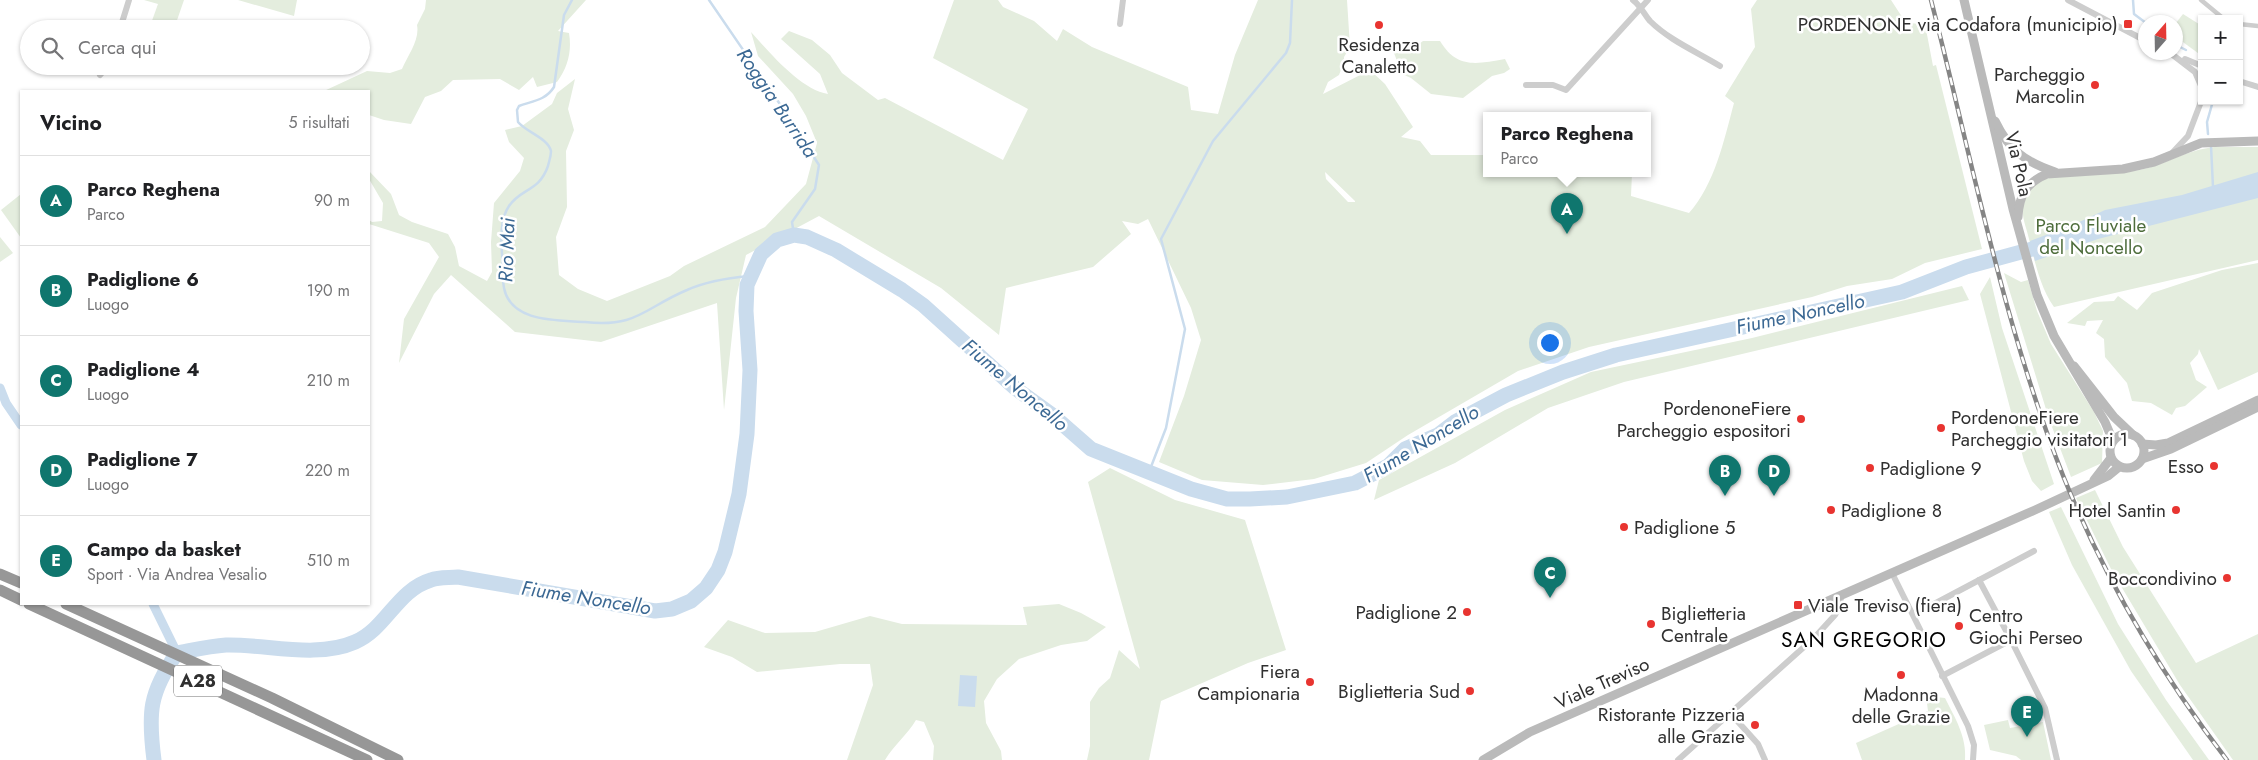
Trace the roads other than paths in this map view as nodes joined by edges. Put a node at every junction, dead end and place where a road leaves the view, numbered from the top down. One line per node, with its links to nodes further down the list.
1 (129, 0): 10 (street)
2 (1123, 0): 11 (street)
3 (1633, 0): 8 (street)
4 (1648, 0): 8 (street)
5 (1965, 0): 24 (main road, Via Pola)
6 (2201, 0): 9 (street)
7 (2072, 1): 14 (street)
8 (1642, 7): 18 (street); 21 (street)
9 (2219, 15)
10 (123, 20)
11 (1120, 24)
12 (2243, 24): 13 (street)
13 (2258, 26)
14 (2138, 37)
15 (2183, 58): 17 (street)
16 (2179, 60): 19 (street)
17 (2198, 64)
18 (1720, 66)
19 (2198, 79)
20 (2243, 82): 22 (street)
21 (1526, 85)
22 (2258, 87)
23 (2200, 105): 26 (street)
24 (1991, 112): 27 (main road); 28 (main road, Via Pola)
25 (2258, 141): 26 (main road)
26 (2166, 157): 27 (main road)
27 (2056, 172): 28 (main road)
28 (2018, 220): 29 (main road, Via Pola)
29 (2068, 358): 32 (main road, Via Pola); 33 (main road, Via Pola)
30 (2258, 400): 34 (main road)
31 (2258, 407): 36 (main road)
32 (2133, 436): 33 (main road); 34 (main road)
33 (2113, 441): 35 (main road)
34 (2142, 444): 36 (main road)
35 (2111, 458): 37 (main road); 38 (main road)
36 (2142, 459): 37 (main road)
37 (2119, 467): 38 (main road, Viale Treviso)
38 (2091, 483): 40 (main road, Viale Treviso)
39 (2034, 551): 42 (street)
40 (1892, 573): 45 (main road, Viale Treviso); 51 (street)
41 (0, 574): 43 (highway)
42 (1979, 580): 47 (street); 50 (street)
43 (20, 583)
44 (0, 590): 46 (highway)
45 (1841, 597): 52 (street); 55 (main road, Viale Treviso)
46 (20, 600)
47 (1934, 604)
48 (31, 605): 53 (highway, A28)
49 (68, 605): 54 (highway, A28)
50 (2011, 640): 51 (street); 59 (street)
51 (1942, 676): 58 (street)
52 (1731, 714): 56 (street); 57 (street)
53 (367, 760)
54 (398, 760)
55 (1483, 760)
56 (1678, 760)
57 (1765, 760)
58 (1973, 760)
59 (2057, 760)

